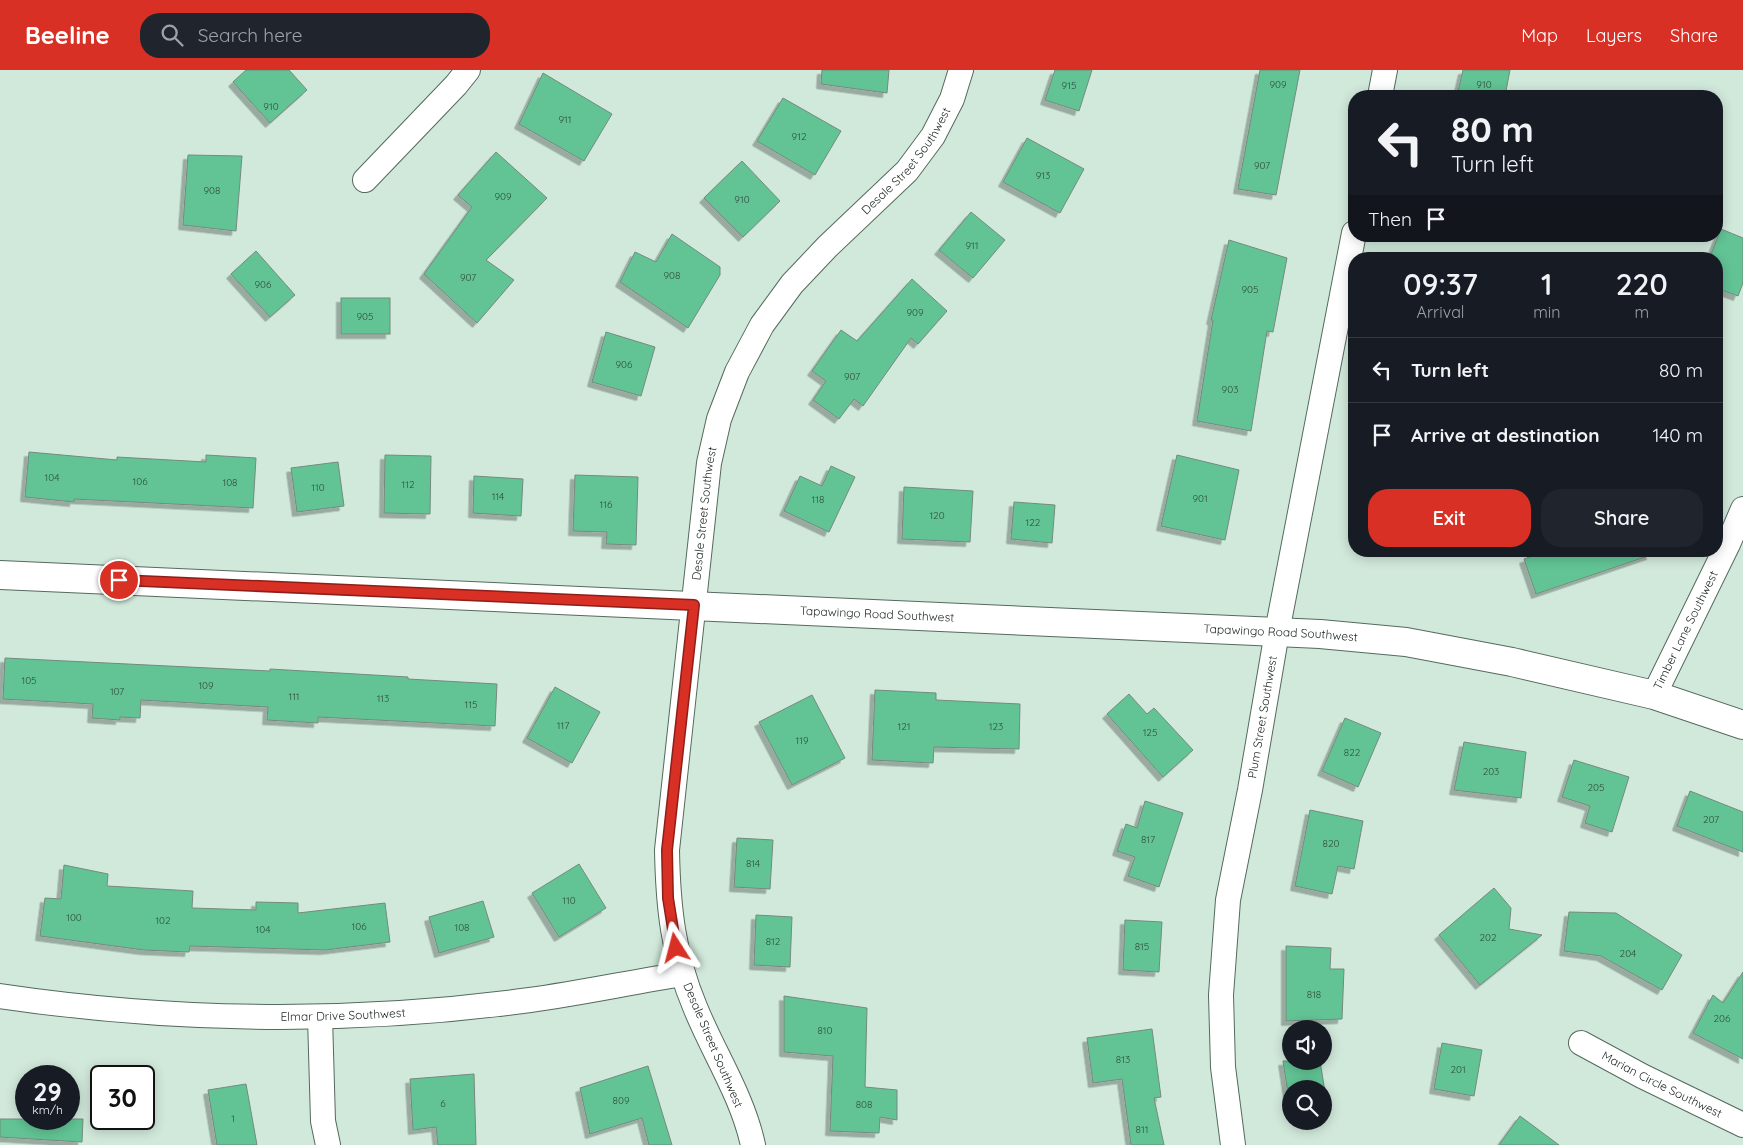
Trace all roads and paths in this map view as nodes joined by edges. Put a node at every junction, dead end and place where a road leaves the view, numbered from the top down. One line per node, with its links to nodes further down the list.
1 (468, 70): 5 (street)
2 (962, 70): 11 (street, Desale Street Southwest)
3 (1385, 70): 4 (street)
4 (1381, 90)
5 (364, 180)
6 (1348, 264): 12 (street, Plum Street Southwest)
7 (1743, 509): 8 (street, Timber Lane Southwest)
8 (1723, 554)
9 (1722, 557): 13 (street, Timber Lane Southwest)
10 (0, 575): 11 (street, Tapawingo Road Southwest)
11 (694, 605): 12 (street, Tapawingo Road Southwest); 15 (street, Desale Street Southwest)
12 (1277, 632): 13 (street, Tapawingo Road Southwest); 22 (street, Plum Street Southwest)
13 (1654, 695): 14 (street, Tapawingo Road Southwest)
14 (1743, 725)
15 (683, 974): 17 (street, Elmar Drive Southwest); 21 (street, Desale Street Southwest)
16 (0, 996): 17 (street, Elmar Drive Southwest)
17 (320, 1017): 20 (street)
18 (1580, 1043): 19 (street, Marian Circle Southwest)
19 (1743, 1125)
20 (328, 1145)
21 (753, 1145)
22 (1233, 1145)

